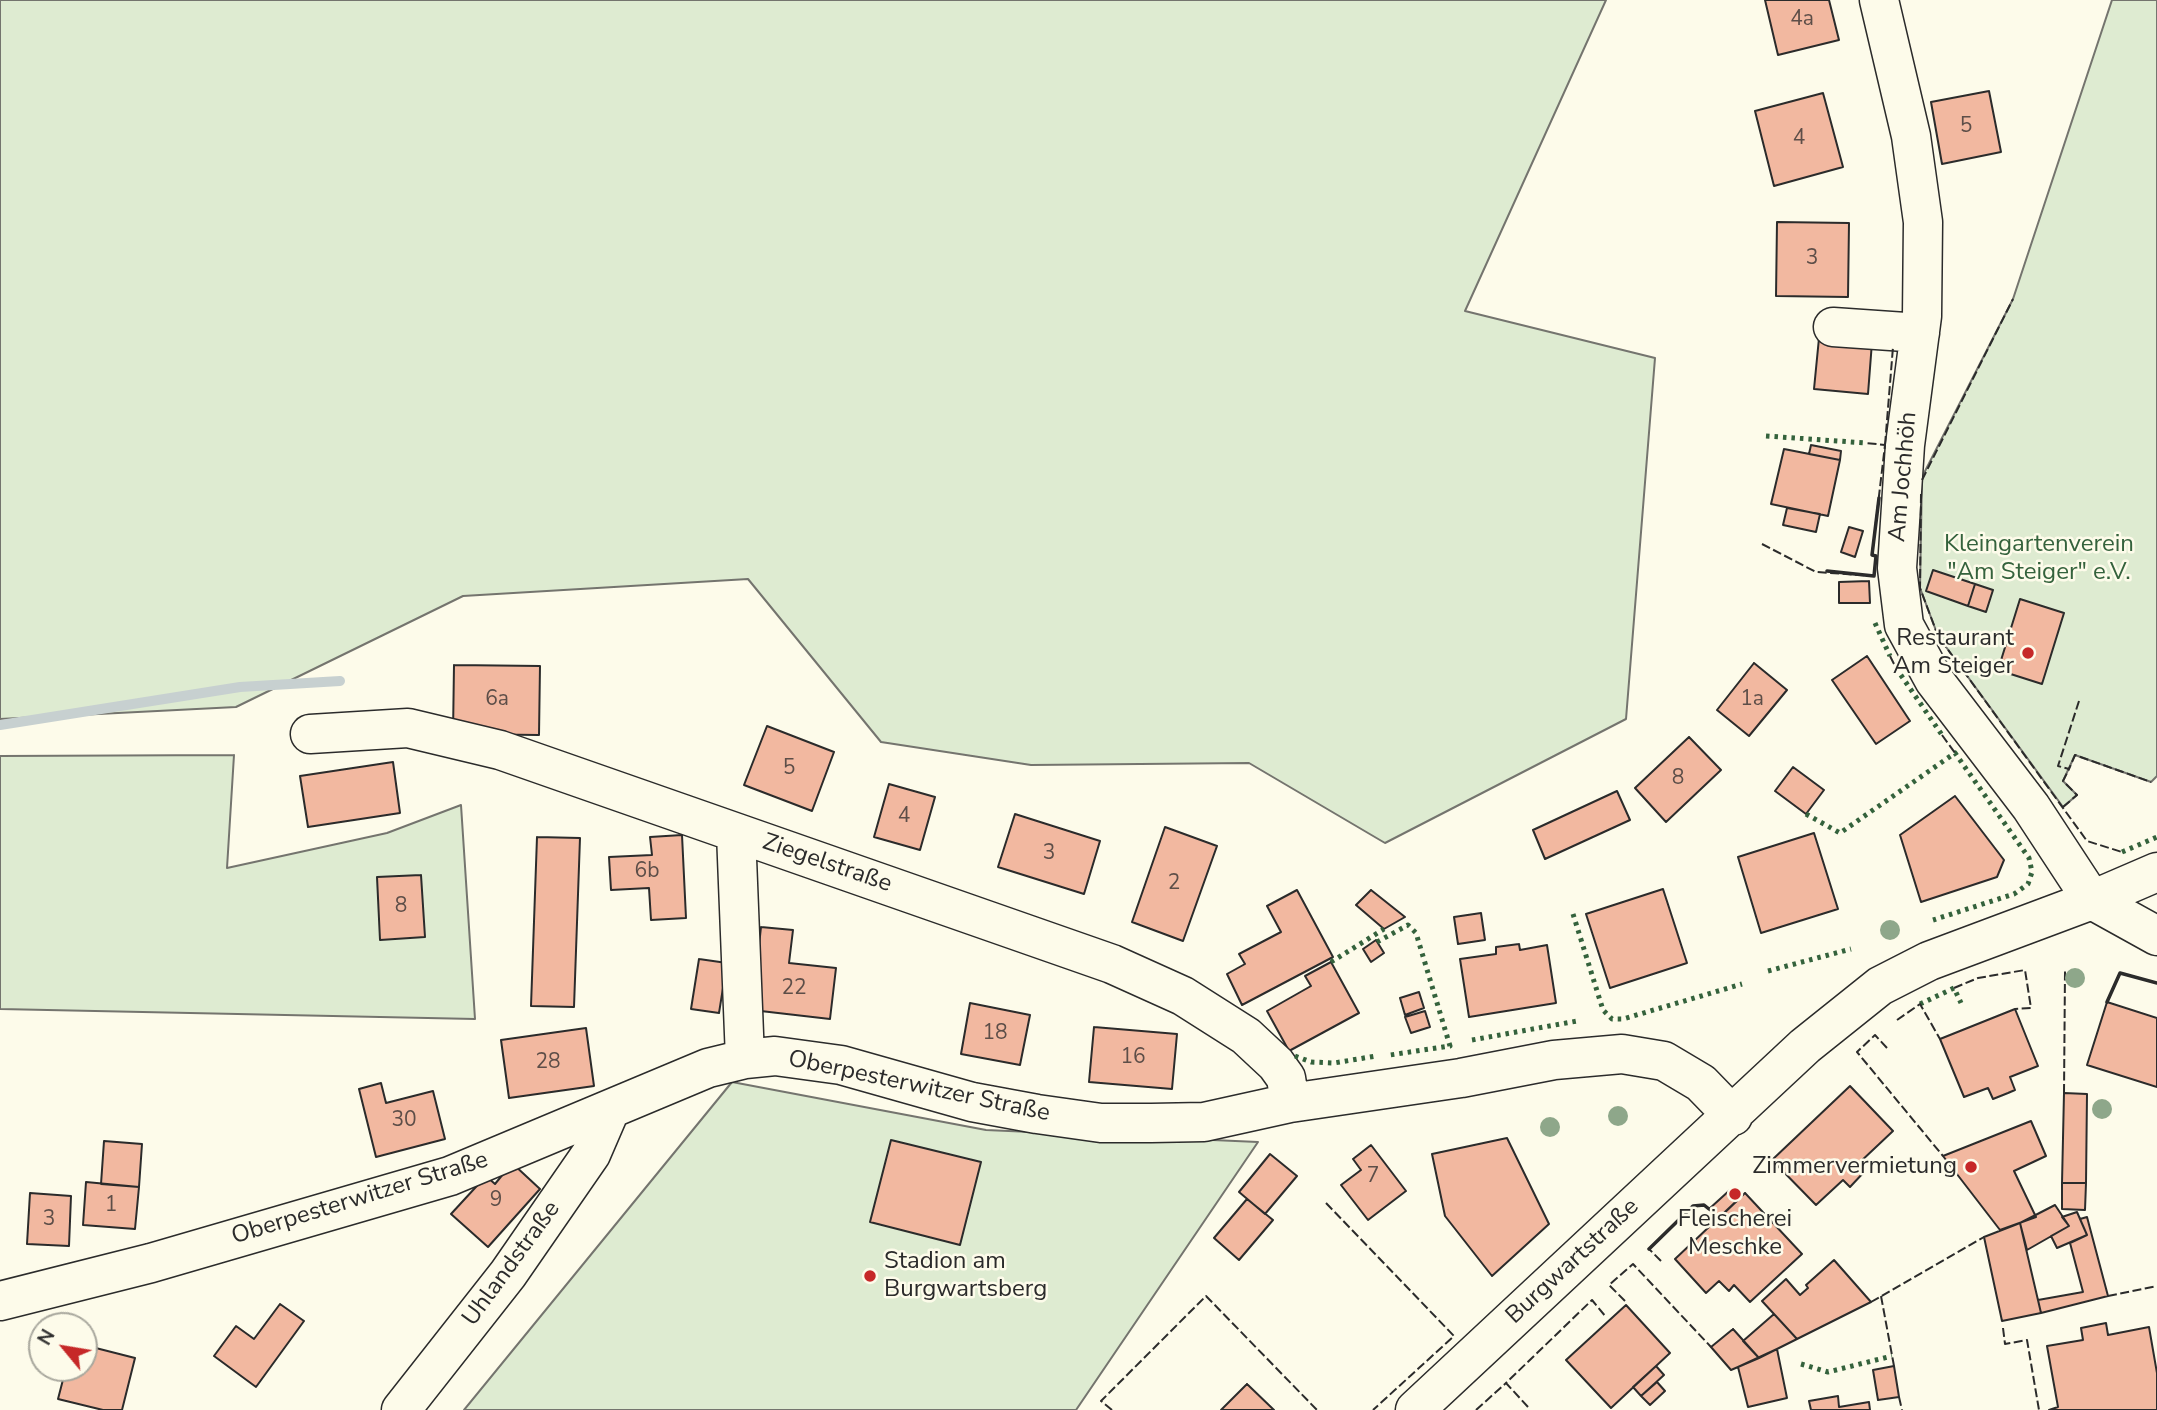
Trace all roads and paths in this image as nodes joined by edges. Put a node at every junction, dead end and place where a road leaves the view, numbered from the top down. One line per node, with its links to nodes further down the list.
1 (1879, 0): 3 (street, Am Jochhöh)
2 (1833, 327): 3 (street)
3 (1920, 334): 7 (street, Am Jochhöh)
4 (310, 734): 5 (street, Ziegelstraße)
5 (736, 833): 9 (street); 10 (street, Ziegelstraße)
6 (2157, 872): 7 (street)
7 (2092, 900): 8 (street); 12 (street)
8 (2157, 936)
9 (745, 1059): 10 (street, Oberpesterwitzer Straße); 11 (street, Oberpesterwitzer Straße)
10 (1290, 1103): 12 (street, Oberpesterwitzer Straße)
11 (610, 1110): 13 (street, Oberpesterwitzer Straße); 14 (street, Uhlandstraße)
12 (1733, 1116): 15 (street, Burgwartstraße)
13 (0, 1301)
14 (401, 1410)
15 (1415, 1410)

